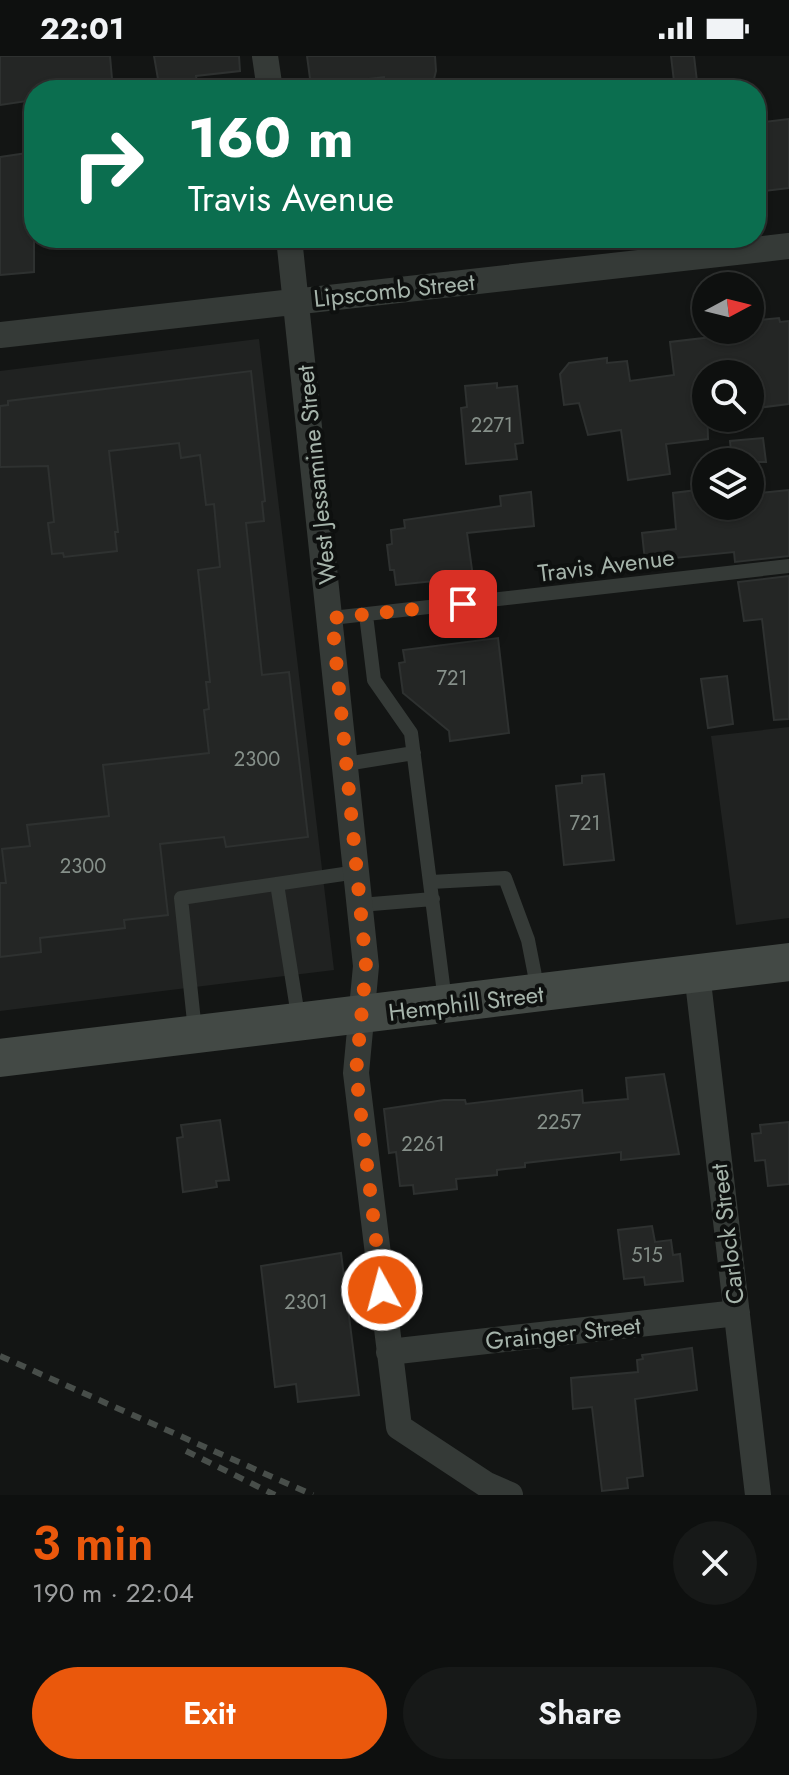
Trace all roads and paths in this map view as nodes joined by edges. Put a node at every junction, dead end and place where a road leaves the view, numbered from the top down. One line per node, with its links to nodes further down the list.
1 (265, 56): 2 (street)
2 (269, 80)
3 (789, 246): 5 (street, Lipscomb Street)
4 (290, 248): 5 (street, West Jessamine Street)
5 (297, 301): 6 (street, Lipscomb Street); 9 (street, West Jessamine Street)
6 (0, 335)
7 (789, 566): 8 (lane, Travis Avenue)
8 (366, 615): 9 (lane, Travis Avenue); 10 (lane)
9 (332, 618): 11 (street, West Jessamine Street)
10 (414, 753): 11 (lane); 13 (lane)
11 (346, 764): 12 (street, West Jessamine Street)
12 (357, 872): 14 (lane); 16 (street, West Jessamine Street)
13 (431, 882): 15 (lane); 19 (lane)
14 (277, 884): 22 (lane); 23 (lane)
15 (433, 899): 16 (lane); 20 (lane)
16 (360, 905): 21 (street, West Jessamine Street)
17 (789, 962): 18 (main road, Hemphill Street)
18 (697, 973): 19 (main road, Hemphill Street); 25 (street, Carlock Street)
19 (539, 993): 20 (main road, Hemphill Street)
20 (446, 1006): 21 (main road, Hemphill Street)
21 (362, 1016): 22 (main road, Hemphill Street); 26 (street, West Jessamine Street)
22 (299, 1024): 23 (main road, Hemphill Street)
23 (195, 1036): 24 (main road, Hemphill Street)
24 (0, 1058)
25 (737, 1313): 26 (street, Grainger Street); 28 (street, Carlock Street)
26 (389, 1352): 27 (street, West Jessamine Street)
27 (510, 1495)
28 (758, 1495)

